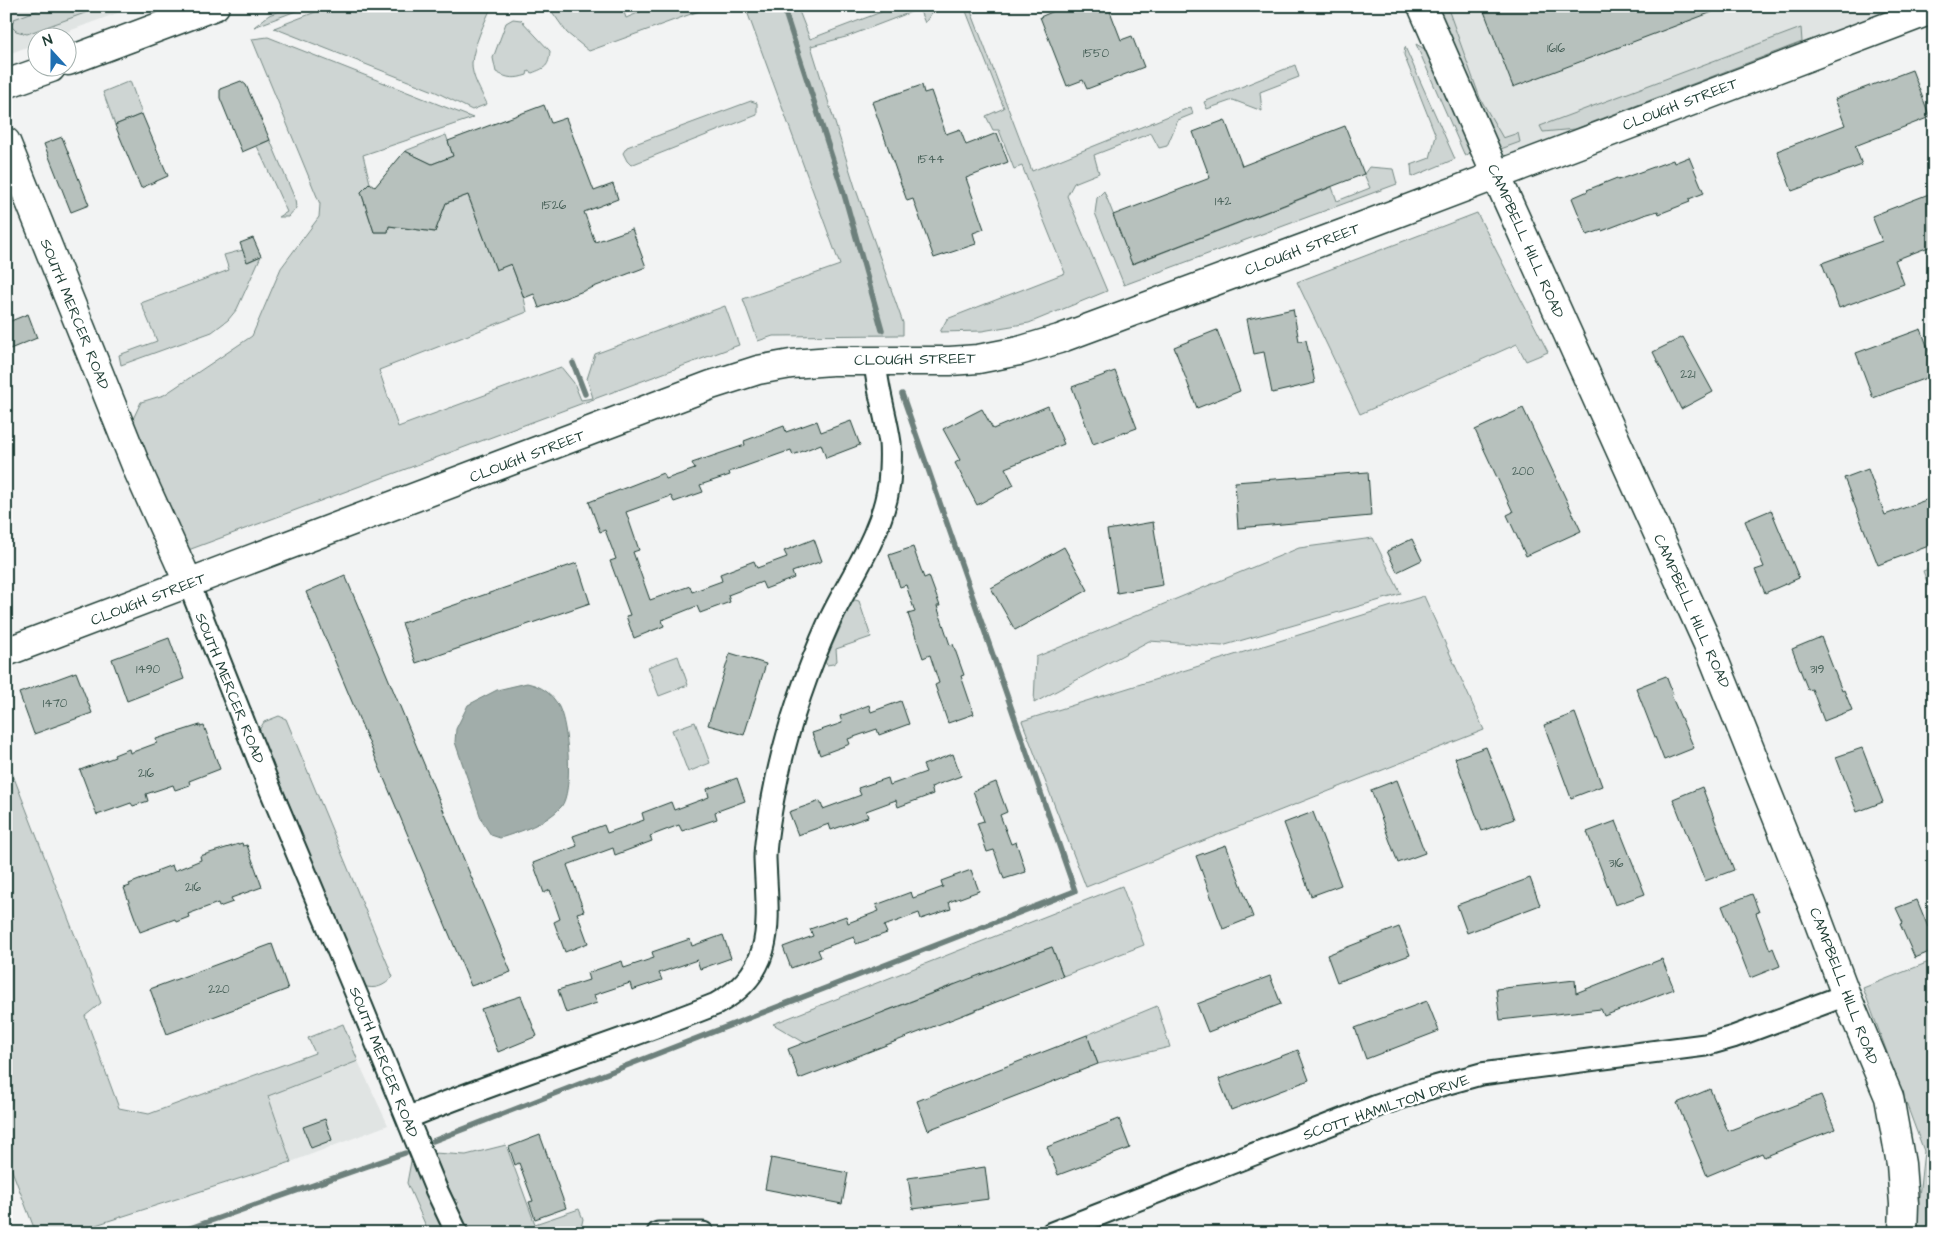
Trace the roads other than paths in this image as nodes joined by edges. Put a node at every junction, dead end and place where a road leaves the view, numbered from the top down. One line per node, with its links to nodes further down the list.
1 (215, 6): 4 (street)
2 (1422, 6): 8 (street, CAMPBELL HILL ROAD)
3 (1934, 9): 8 (street, CLOUGH STREET)
4 (78, 57)
5 (28, 76): 6 (street)
6 (6, 84)
7 (6, 142): 10 (street, SOUTH MERCER ROAD)
8 (1496, 175): 9 (street, CLOUGH STREET); 12 (street, CAMPBELL HILL ROAD)
9 (875, 361): 10 (street, CLOUGH STREET); 13 (street)
10 (189, 584): 11 (street, CLOUGH STREET); 13 (street, SOUTH MERCER ROAD)
11 (6, 652)
12 (1846, 995): 17 (street, SCOTT HAMILTON DRIVE); 18 (street, CAMPBELL HILL ROAD)
13 (407, 1118): 14 (street, SOUTH MERCER ROAD)
14 (456, 1233)
15 (658, 1233): 16 (street)
16 (703, 1233)
17 (1052, 1233)
18 (1903, 1233)

